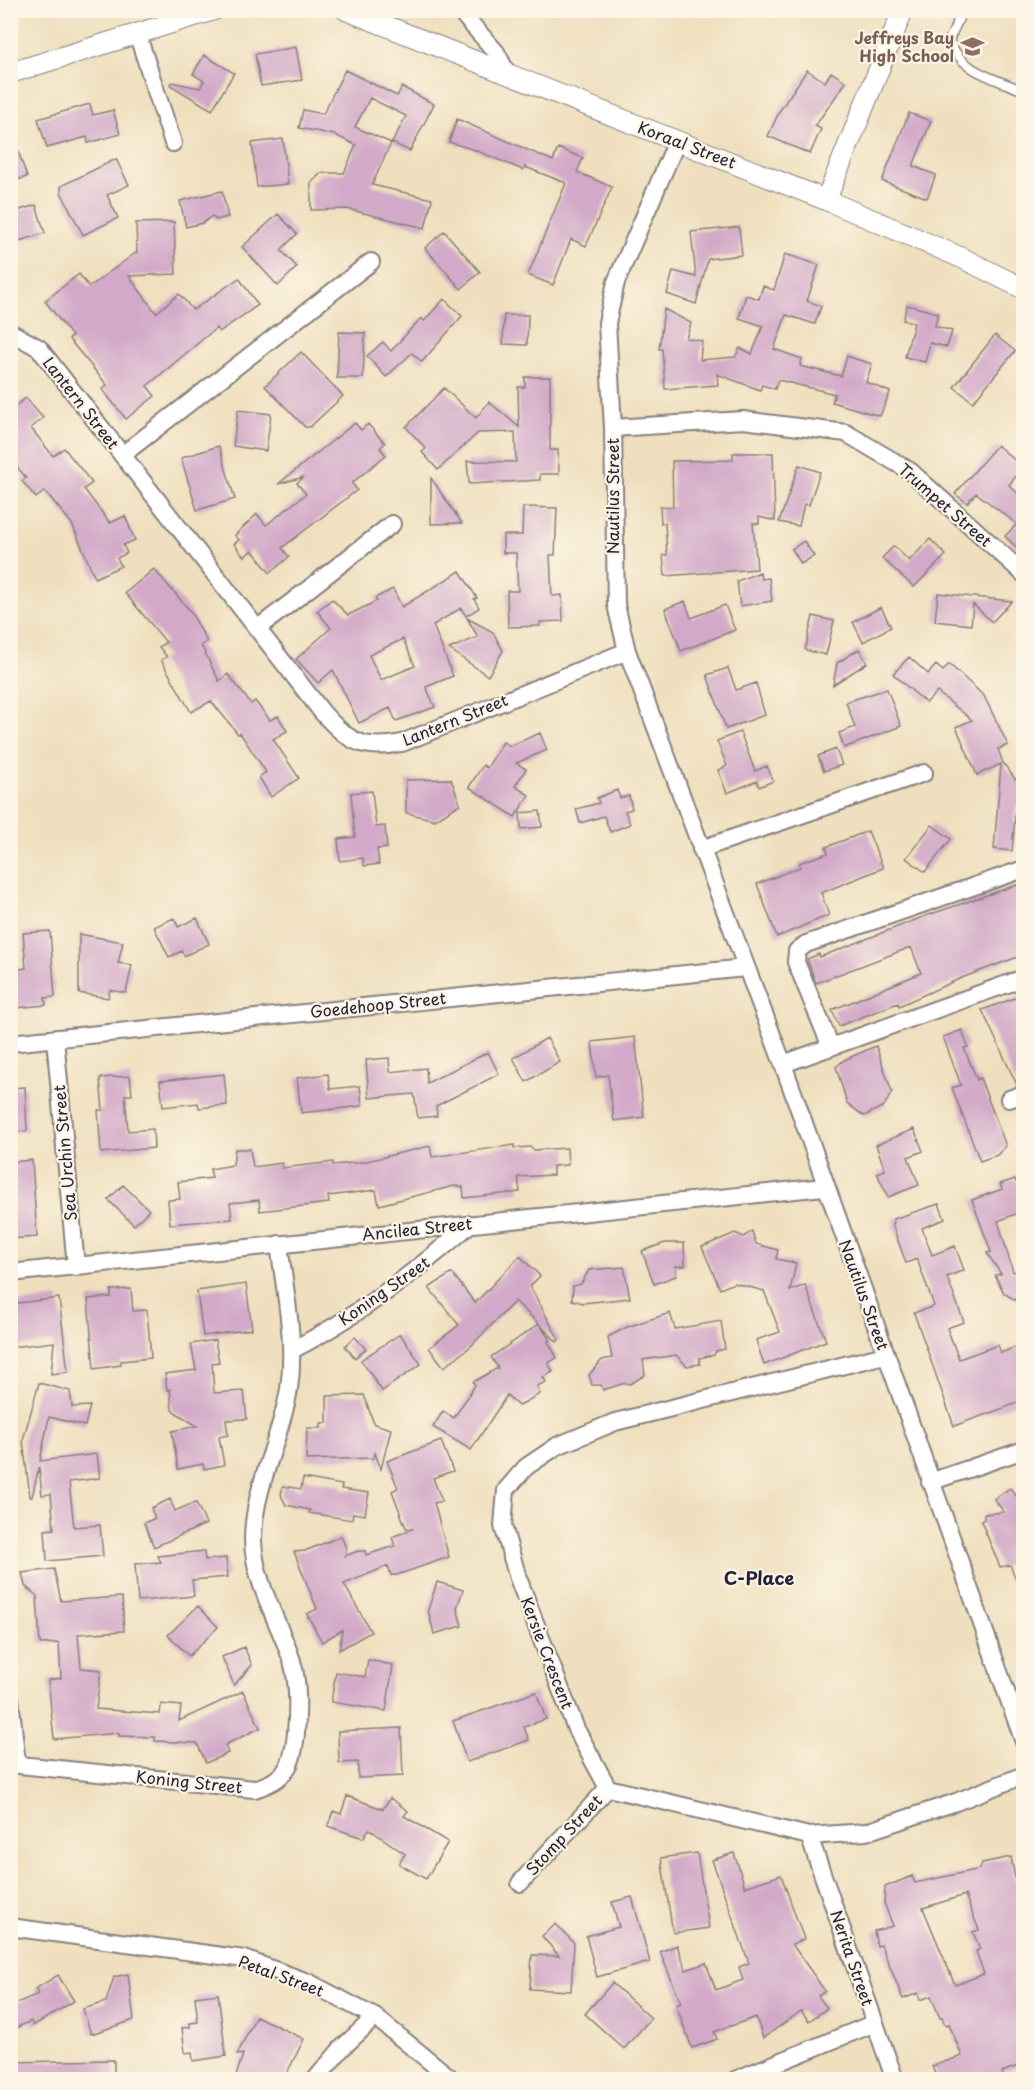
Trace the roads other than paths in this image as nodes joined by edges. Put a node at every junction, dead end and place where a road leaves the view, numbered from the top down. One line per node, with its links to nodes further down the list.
1 (214, 10): 6 (street)
2 (346, 10): 8 (street, Koraal Street)
3 (459, 10): 8 (street)
4 (903, 10): 12 (street)
5 (963, 10): 9 (lane)
6 (137, 33): 7 (street); 11 (street)
7 (10, 73)
8 (508, 75): 10 (street, Koraal Street)
9 (1023, 91)
10 (677, 141): 12 (street, Koraal Street); 16 (street, Nautilus Street)
11 (173, 143)
12 (826, 200): 14 (street, Koraal Street)
13 (371, 262): 17 (street, Lantern Street)
14 (1023, 289)
15 (10, 332): 17 (street, Lantern Street)
16 (613, 428): 19 (street, Trumpet Street); 21 (street, Nautilus Street)
17 (122, 455): 20 (street, Lantern Street)
18 (392, 524): 20 (street)
19 (1023, 574)
20 (257, 628): 21 (street, Lantern Street)
21 (627, 651): 23 (street, Nautilus Street)
22 (924, 773): 23 (street)
23 (701, 849): 25 (street, Nautilus Street)
24 (1023, 869): 29 (street)
25 (745, 968): 27 (street, Goedehoop Street); 30 (street, Nautilus Street)
26 (1023, 978): 29 (street)
27 (54, 1038): 28 (street, Goedehoop Street); 34 (street, Sea Urchin Street)
28 (10, 1043)
29 (831, 1047): 30 (street)
30 (783, 1064): 31 (street, Nautilus Street)
31 (824, 1186): 32 (street, Ancilea Street); 37 (street, Nautilus Street)
32 (470, 1224): 33 (street, Ancilea Street); 36 (street, Koning Street)
33 (279, 1244): 34 (street, Ancilea Street); 36 (street, Koning Street)
34 (76, 1267): 35 (street, Ancilea Street)
35 (10, 1273)
36 (292, 1350): 42 (street, Koning Street)
37 (885, 1355): 39 (street, Nautilus Street); 44 (street, Kersie Crescent)
38 (1023, 1450): 39 (street)
39 (930, 1482): 41 (street, Nautilus Street)
40 (10, 1698): 42 (street)
41 (1023, 1742)
42 (14, 1764)
43 (1023, 1775): 45 (street)
44 (608, 1788): 45 (street); 46 (street, Stomp Street)
45 (809, 1836): 49 (street, Nerita Street)
46 (520, 1883)
47 (10, 1927): 48 (street, Petal Street)
48 (375, 2017): 50 (street); 51 (street, Petal Street)
49 (875, 2023): 52 (street); 53 (street, Nerita Street)
50 (315, 2079)
51 (453, 2079)
52 (735, 2079)
53 (895, 2079)

